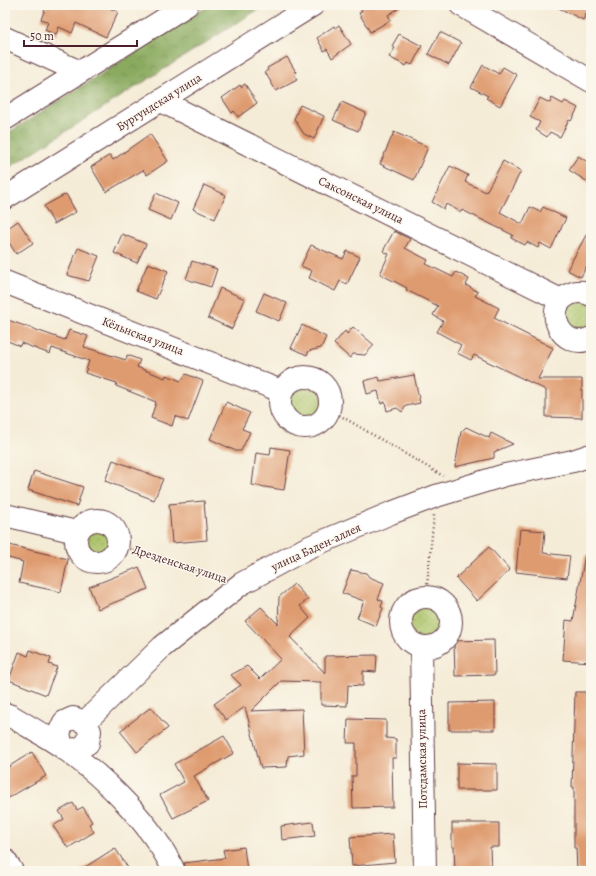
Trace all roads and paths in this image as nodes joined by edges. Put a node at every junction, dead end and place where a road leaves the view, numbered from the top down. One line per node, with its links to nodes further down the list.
1 (187, 5): 5 (street)
2 (313, 5): 7 (street, Бургундская улица)
3 (461, 5): 6 (street)
4 (5, 38): 5 (street)
5 (80, 72): 8 (street)
6 (591, 81)
7 (161, 101): 9 (street, Бургундская улица); 12 (street, Саксонская улица)
8 (5, 119)
9 (5, 198)
10 (5, 282): 14 (street, Кёльнская улица)
11 (591, 295): 12 (street)
12 (562, 300): 13 (street)
13 (591, 338)
14 (281, 391): 15 (street); 15 (street)
15 (329, 409): 17 (path)
16 (591, 455): 17 (street, улица Баден-аллея)
17 (462, 488): 18 (street, улица Баден-аллея)
18 (436, 496): 22 (street, улица Баден-аллея); 23 (path)
19 (5, 515): 20 (street)
20 (76, 532): 21 (street, Дрезденская улица); 21 (street, Дрезденская улица)
21 (119, 545): 22 (path, Дрезденская улица)
22 (241, 584): 26 (street, улица Баден-аллея)
23 (426, 596): 24 (street); 24 (street)
24 (421, 648): 30 (street, Потсдамская улица)
25 (5, 714): 26 (street)
26 (64, 748): 29 (street)
27 (5, 860): 28 (street)
28 (12, 871)
29 (174, 871)
30 (425, 871)

